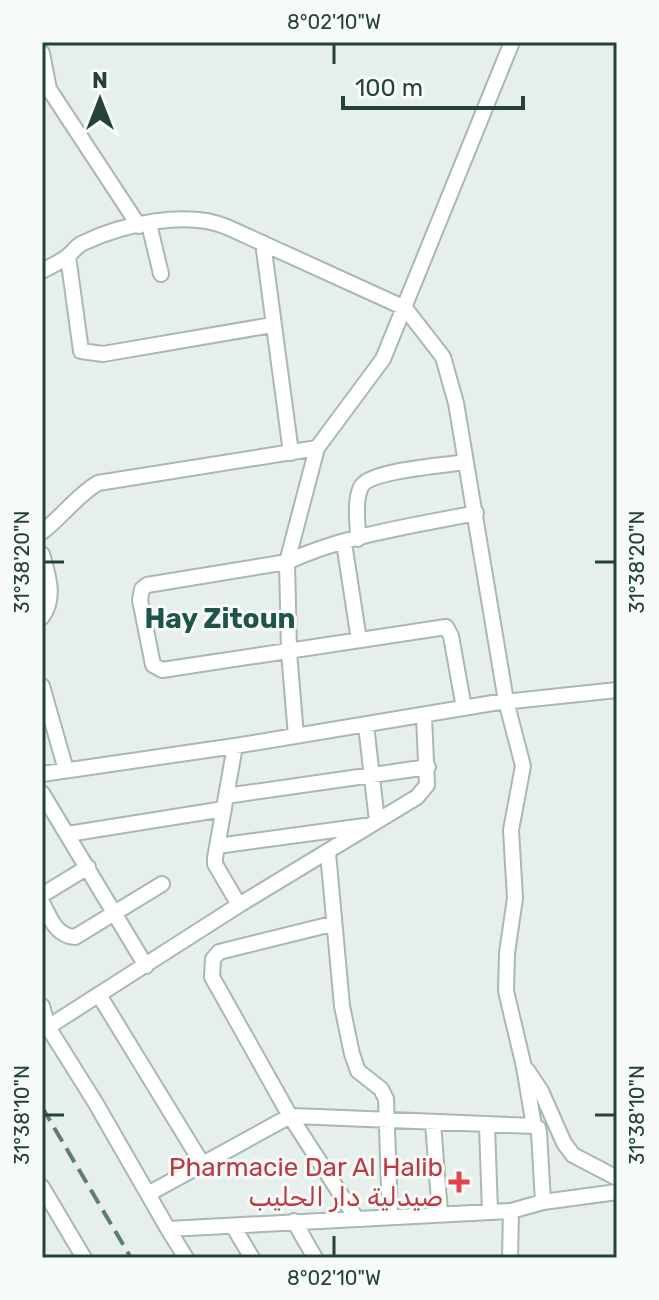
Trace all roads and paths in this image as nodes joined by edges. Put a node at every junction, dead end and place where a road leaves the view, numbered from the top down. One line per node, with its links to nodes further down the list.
1 (512, 42): 8 (street)
2 (42, 53): 3 (street)
3 (144, 225): 4 (street); 5 (street); 7 (street)
4 (263, 243): 8 (street); 9 (street)
5 (68, 256): 6 (street); 9 (street)
6 (42, 271)
7 (161, 274)
8 (405, 308): 10 (street); 12 (street)
9 (272, 325): 11 (street)
10 (317, 448): 11 (street); 17 (street)
11 (291, 453): 14 (street)
12 (464, 462): 13 (street); 15 (street)
13 (476, 513): 15 (street); 23 (street)
14 (42, 532)
15 (351, 541): 17 (street); 19 (street)
16 (42, 554): 18 (street)
17 (287, 562): 20 (street); 20 (street)
18 (42, 617)
19 (359, 640): 20 (street); 24 (street)
20 (289, 652): 27 (street)
21 (42, 686): 30 (street)
22 (617, 690): 23 (street)
23 (506, 701): 24 (street); 50 (street)
24 (464, 708): 25 (street)
25 (424, 716): 26 (street); 29 (street)
26 (366, 725): 27 (street); 32 (street)
27 (296, 736): 28 (street)
28 (235, 746): 30 (street); 34 (street)
29 (428, 767): 32 (street); 35 (street)
30 (66, 770): 31 (street)
31 (42, 774)
32 (371, 776): 34 (street); 35 (street)
33 (42, 793): 36 (street)
34 (225, 803): 36 (street); 37 (street)
35 (374, 823): 37 (street); 38 (street)
36 (68, 834): 39 (street)
37 (217, 846): 43 (street)
38 (328, 853): 43 (street); 45 (street)
39 (88, 867): 41 (street); 44 (street)
40 (162, 884): 44 (street)
41 (42, 895)
42 (42, 902): 44 (street)
43 (239, 905): 46 (street)
44 (115, 913): 46 (street)
45 (332, 924): 51 (street); 52 (street)
46 (146, 966): 47 (street)
47 (99, 995): 49 (street); 56 (street)
48 (42, 1006): 49 (street)
49 (48, 1027): 59 (street)
50 (524, 1067): 55 (street); 58 (street)
51 (290, 1116): 52 (street); 56 (street); 66 (street)
52 (385, 1120): 53 (street); 65 (street)
53 (433, 1123): 54 (street); 64 (street)
54 (487, 1126): 55 (street); 63 (street)
55 (534, 1126): 60 (street)
56 (203, 1165): 59 (street)
57 (42, 1187): 70 (street)
58 (615, 1187): 60 (street); 61 (street)
59 (148, 1194): 69 (street)
60 (543, 1202): 62 (street)
61 (617, 1208)
62 (511, 1211): 63 (street); 74 (street)
63 (490, 1212): 64 (street)
64 (440, 1213): 65 (street)
65 (390, 1216): 66 (street)
66 (356, 1218): 67 (street)
67 (294, 1221): 68 (street); 73 (street)
68 (233, 1226): 69 (street); 72 (street)
69 (168, 1229): 71 (street)
70 (84, 1258)
71 (186, 1258)
72 (252, 1258)
73 (315, 1258)
74 (510, 1258)

